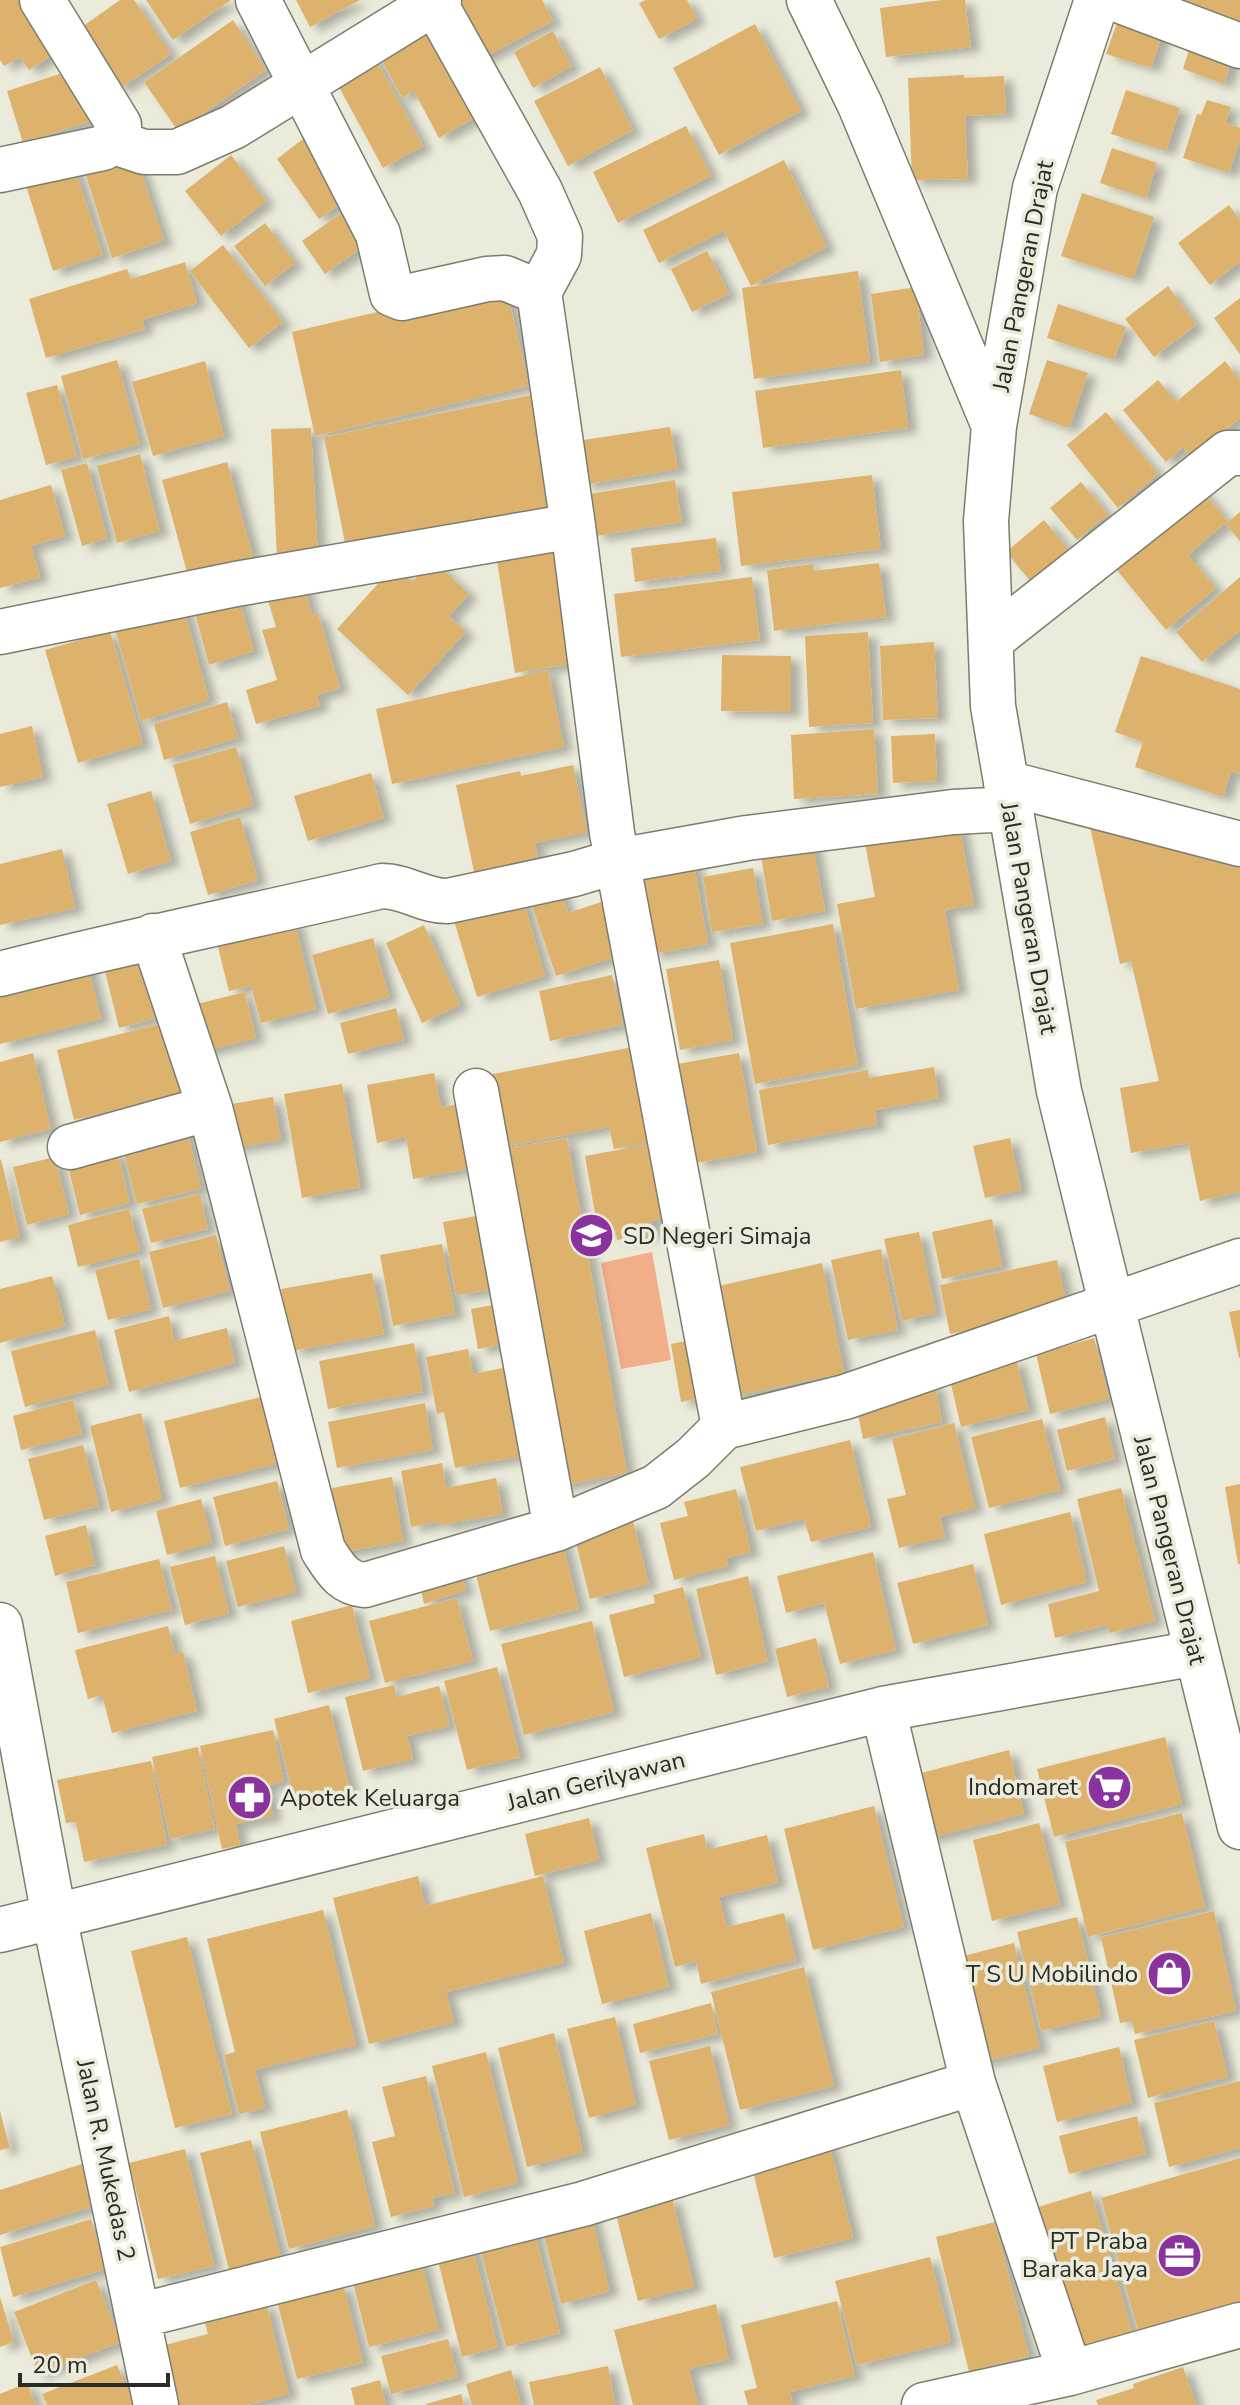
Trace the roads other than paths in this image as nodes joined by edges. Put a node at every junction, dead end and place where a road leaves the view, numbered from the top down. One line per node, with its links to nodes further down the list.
1 (42, 0): 9 (street)
2 (258, 0): 8 (street)
3 (809, 0): 12 (street)
4 (1097, 0): 12 (street, Jalan Pangeran Drajat)
5 (1118, 0): 7 (street)
6 (435, 1): 8 (street); 11 (street)
7 (1240, 46)
8 (302, 85): 9 (street); 11 (street)
9 (114, 142): 10 (street)
10 (0, 170)
11 (539, 292): 14 (street)
12 (994, 426): 16 (street, Jalan Pangeran Drajat)
13 (1240, 453): 16 (street)
14 (573, 526): 15 (street); 19 (street)
15 (0, 632)
16 (991, 640): 17 (street, Jalan Pangeran Drajat)
17 (1008, 796): 18 (street); 19 (street); 26 (street, Jalan Pangeran Drajat)
18 (1240, 844)
19 (618, 861): 20 (street); 27 (street)
20 (153, 936): 21 (street); 23 (street)
21 (0, 974)
22 (476, 1091): 28 (street)
23 (210, 1108): 24 (street); 28 (street)
24 (70, 1147)
25 (1240, 1261): 26 (street)
26 (1110, 1305): 27 (street); 30 (street, Jalan Pangeran Drajat)
27 (724, 1427): 28 (street)
28 (556, 1529)
29 (0, 1625): 33 (street, Jalan R. Mukedas 2)
30 (1196, 1653): 31 (street, Jalan Gerilyawan); 32 (street, Jalan Pangeran Drajat)
31 (883, 1709): 33 (street, Jalan Gerilyawan); 35 (street)
32 (1240, 1827)
33 (54, 1916): 34 (street, Jalan Gerilyawan); 36 (street, Jalan R. Mukedas 2)
34 (0, 1930)
35 (973, 2083): 36 (street); 38 (street)
36 (138, 2316): 39 (street, Jalan R. Mukedas 2)
37 (1240, 2325): 38 (street)
38 (1070, 2373): 40 (street)
39 (156, 2405)
40 (924, 2405)

